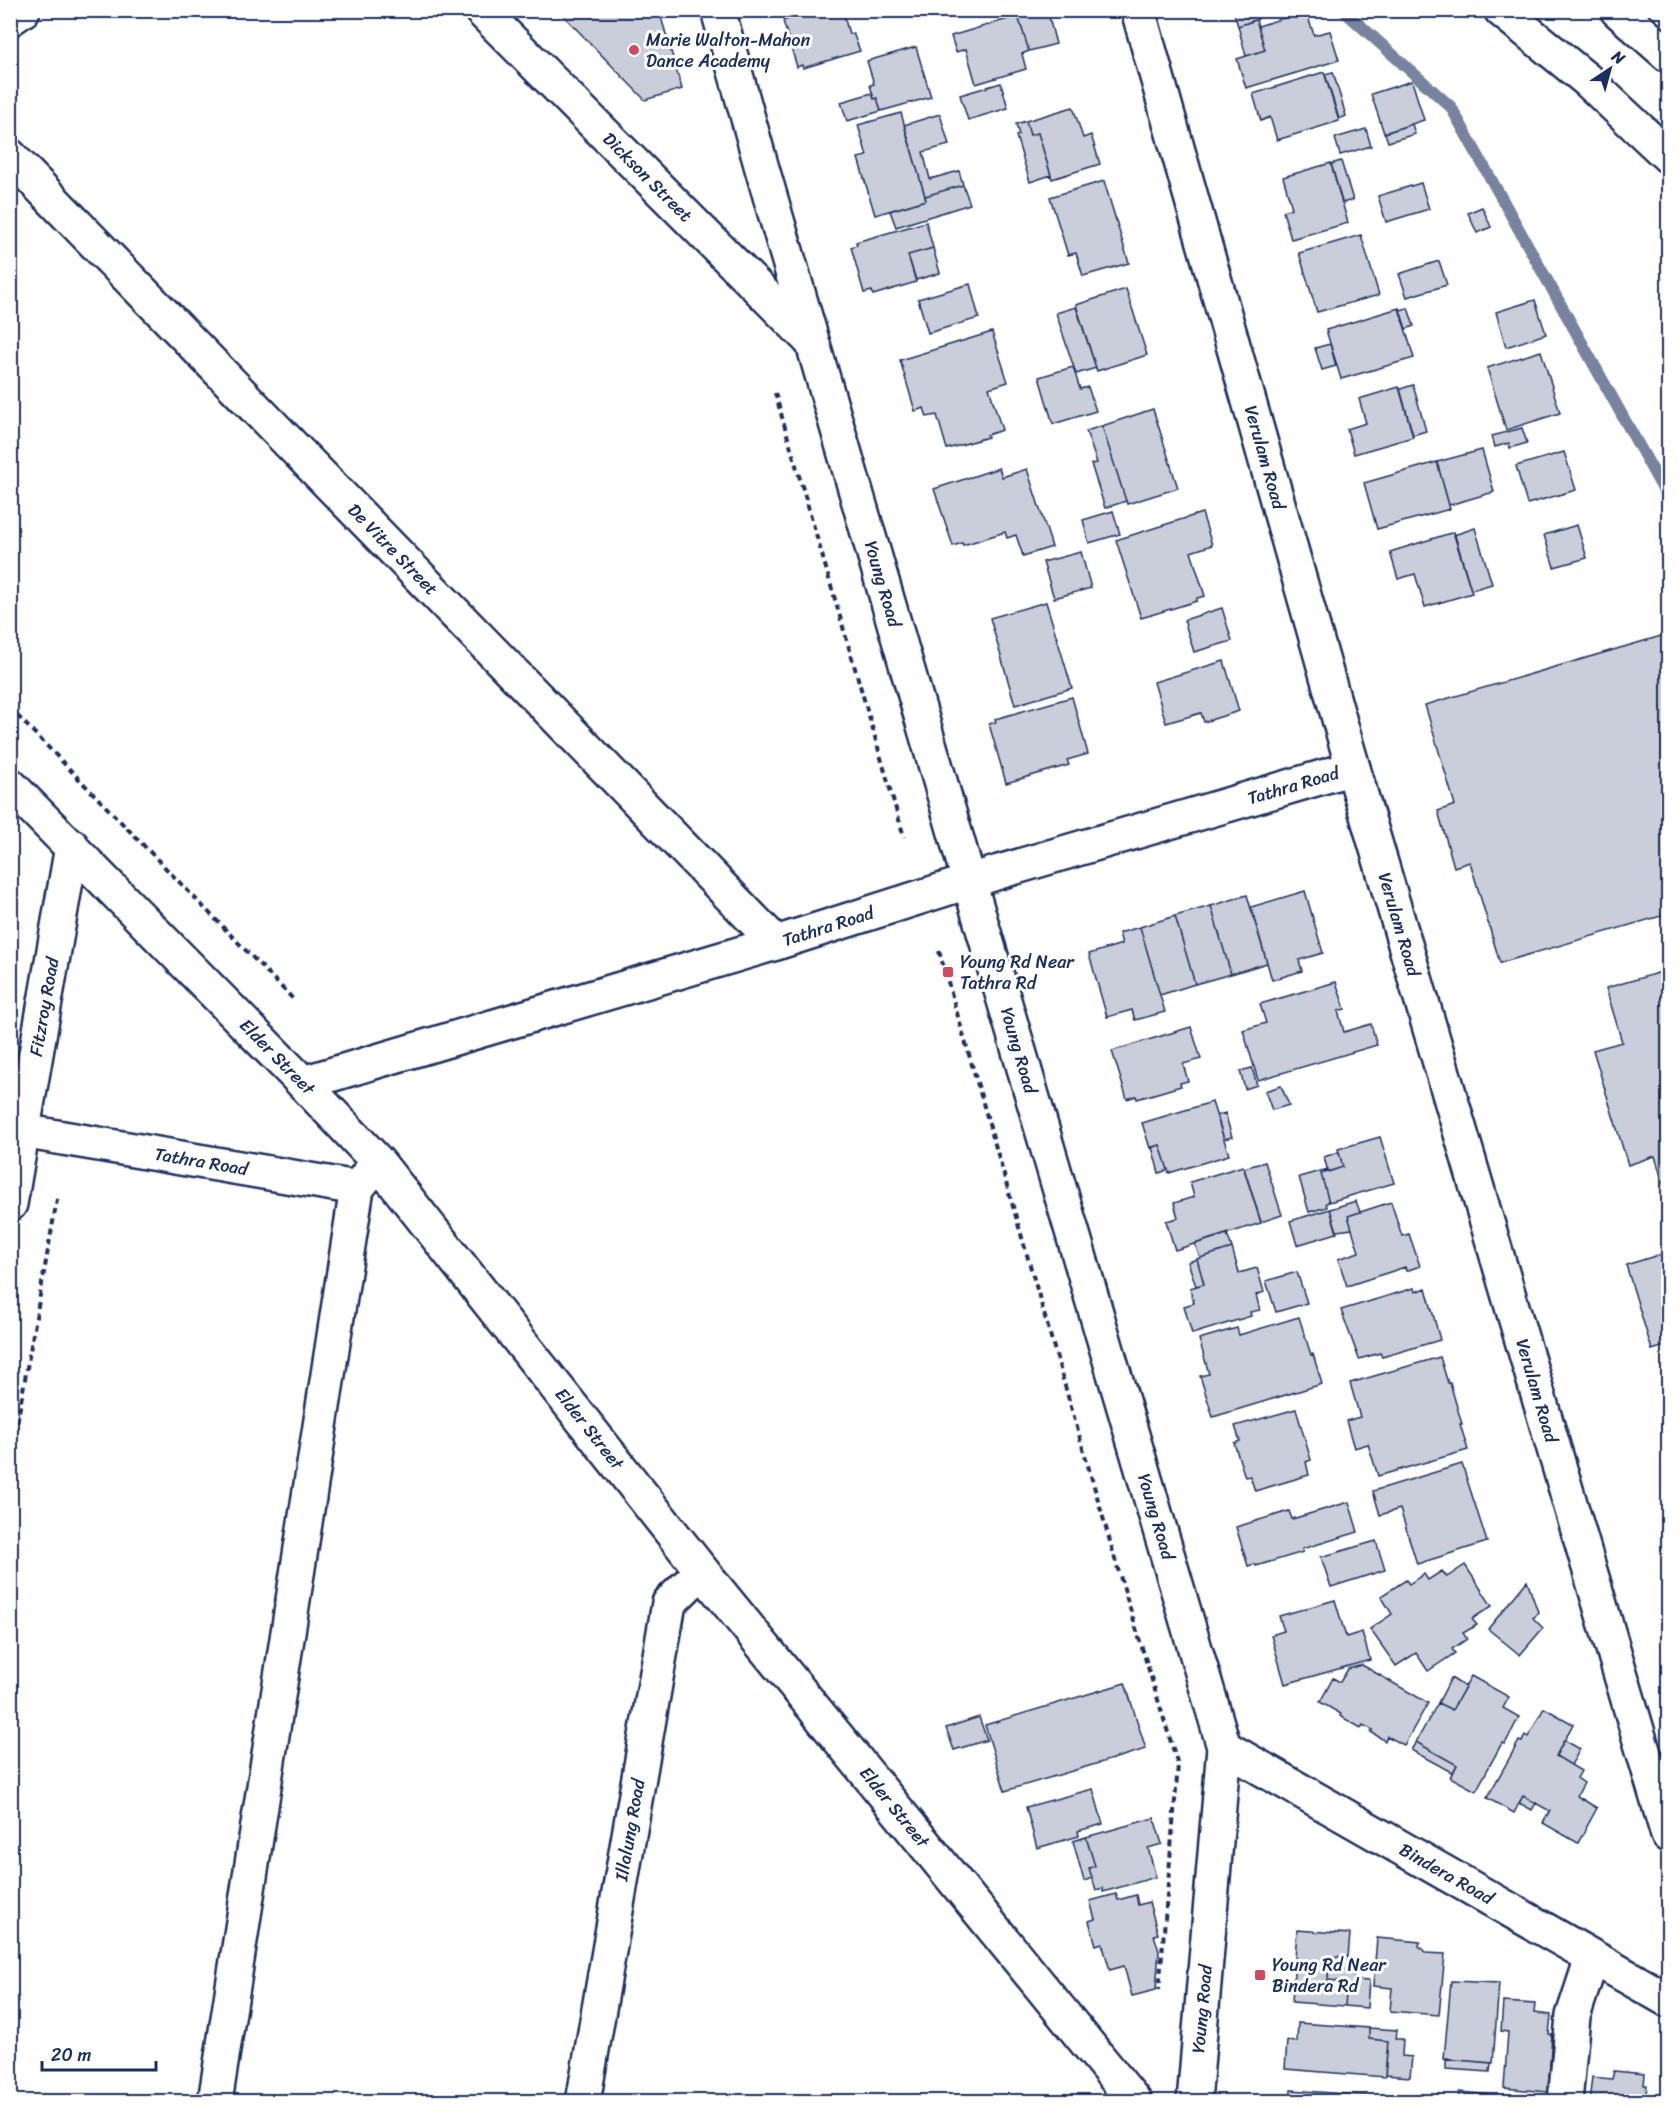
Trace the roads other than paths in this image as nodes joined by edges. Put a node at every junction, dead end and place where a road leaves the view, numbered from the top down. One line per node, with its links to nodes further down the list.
1 (23, 10): 7 (main road)
2 (481, 10): 11 (main road, Dickson Street)
3 (718, 10): 11 (main road, Young Road)
4 (1138, 10): 12 (main road, Verulam Road)
5 (1502, 10): 10 (main road)
6 (1617, 10): 8 (main road)
7 (10, 19)
8 (1668, 55)
9 (10, 156): 16 (main road, De Vitre Street)
10 (1668, 156)
11 (813, 344): 15 (main road, Young Road)
12 (1353, 768): 15 (main road, Tathra Road); 24 (main road, Verulam Road)
13 (10, 784): 14 (main road, Elder Street)
14 (72, 846): 17 (main road, Elder Street); 18 (main road, Fitzroy Road)
15 (970, 881): 16 (main road, Tathra Road); 23 (main road, Young Road)
16 (776, 943): 17 (main road, Tathra Road)
17 (303, 1083): 19 (main road, Elder Street)
18 (17, 1131): 20 (main road, Tathra Road); 21 (main road, Fitzroy Road)
19 (378, 1162): 20 (main road); 22 (main road, Elder Street)
20 (357, 1188): 27 (main road)
21 (10, 1204)
22 (702, 1570): 28 (main road, Illalung Road); 29 (main road, Elder Street)
23 (1224, 1747): 25 (main road, Bindera Road); 30 (main road, Young Road)
24 (1668, 1835)
25 (1592, 1958): 26 (main road, Bindera Road); 31 (main road)
26 (1668, 2000)
27 (215, 2102)
28 (583, 2102)
29 (1135, 2102)
30 (1194, 2102)
31 (1565, 2102)

